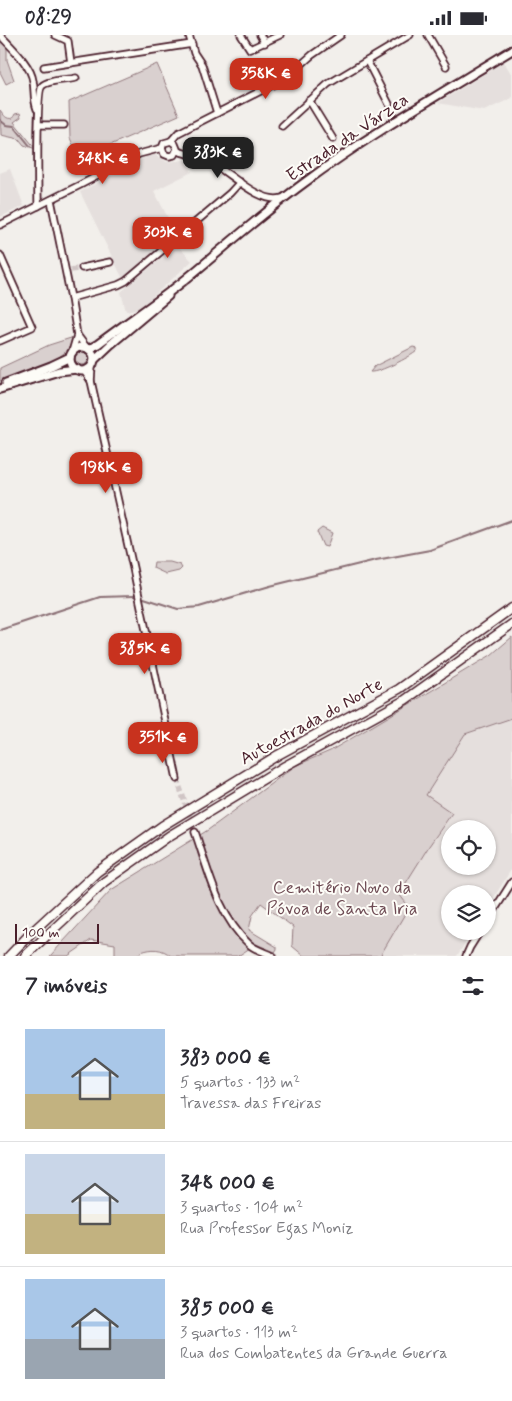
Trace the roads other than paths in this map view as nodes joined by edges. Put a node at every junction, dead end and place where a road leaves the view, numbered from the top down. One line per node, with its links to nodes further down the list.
1 (0, 35): 20 (street)
2 (55, 35): 14 (street)
3 (189, 35): 11 (street)
4 (241, 35): 10 (street)
5 (260, 35): 10 (street)
6 (280, 35): 10 (street)
7 (410, 35): 13 (street)
8 (428, 35): 15 (street)
9 (337, 36): 21 (street)
10 (265, 43)
11 (192, 44): 14 (street); 21 (street)
12 (512, 51): 31 (main road, Estrada da Várzea)
13 (367, 61): 18 (street); 19 (street)
14 (71, 63): 16 (street)
15 (446, 66)
16 (44, 67)
17 (76, 78): 20 (street)
18 (309, 100): 24 (street); 25 (street)
19 (389, 104)
20 (38, 111): 22 (street)
21 (217, 113): 26 (street)
22 (39, 125): 23 (street); 33 (street)
23 (64, 125)
24 (282, 126)
25 (333, 139)
26 (171, 141): 27 (street); 28 (street)
27 (162, 148): 28 (street); 32 (street)
28 (177, 151): 29 (street)
29 (240, 182): 30 (street); 40 (street)
30 (263, 197): 31 (street); 34 (street)
31 (285, 197): 34 (main road, Estrada da Várzea)
32 (50, 200): 33 (street); 40 (street)
33 (38, 206): 35 (street)
34 (265, 213): 39 (main road, Estrada da Várzea)
35 (0, 225)
36 (0, 257): 42 (street)
37 (110, 262): 38 (street)
38 (82, 268)
39 (184, 280): 43 (main road, Estrada da Várzea); 45 (main road, Estrada da Várzea)
40 (72, 298): 41 (street)
41 (77, 335): 43 (street); 44 (street)
42 (0, 341)
43 (88, 348): 44 (main road, Estrada da Várzea); 45 (main road)
44 (71, 354): 46 (main road); 48 (main road, Estrada da Várzea)
45 (93, 363): 46 (main road, Estrada da Várzea); 47 (street)
46 (80, 370): 47 (street); 48 (main road, Estrada da Várzea)
47 (91, 381): 51 (street)
48 (0, 387)
49 (512, 607): 56 (highway, Autoestrada do Norte)
50 (512, 624): 57 (highway, Autoestrada do Norte)
51 (177, 779)
52 (195, 832): 58 (street)
53 (512, 882): 54 (street)
54 (496, 907)
55 (474, 940): 59 (street)
56 (9, 956)
57 (25, 956)
58 (273, 956)
59 (466, 956)

